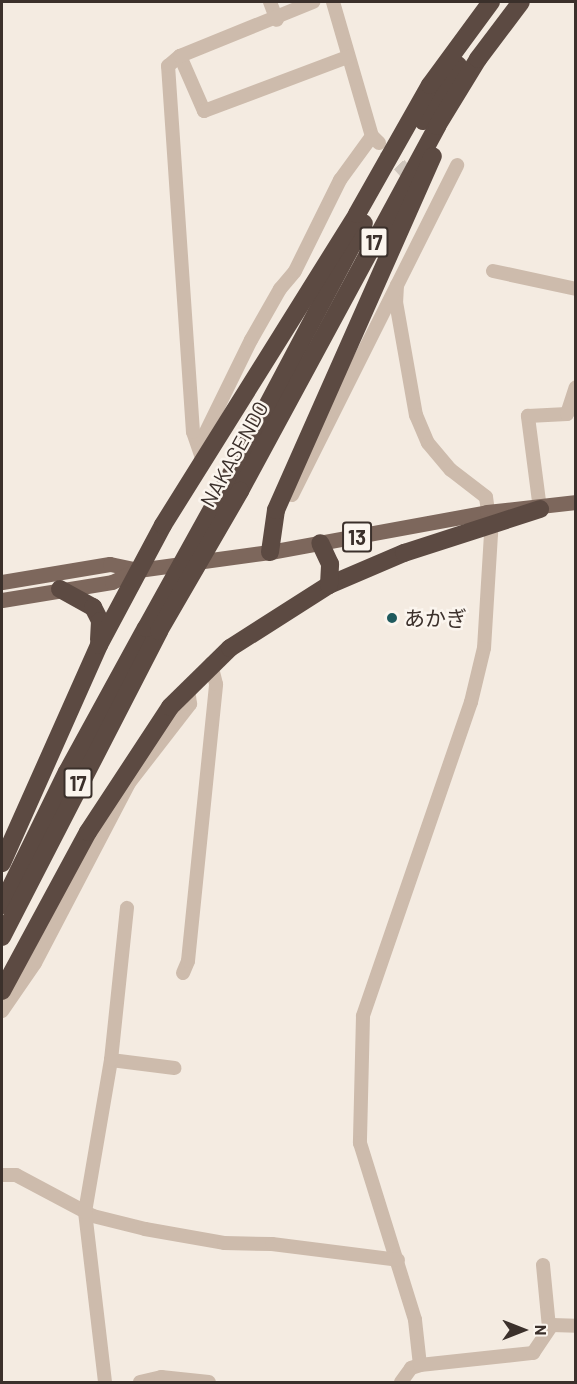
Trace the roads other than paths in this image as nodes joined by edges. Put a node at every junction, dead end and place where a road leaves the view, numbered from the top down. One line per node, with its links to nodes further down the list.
1 (270, 2): 7 (street)
2 (314, 2): 7 (street)
3 (333, 2): 9 (street)
4 (490, 2): 18 (highway, 17)
5 (501, 2): 30 (highway, NAKASENDO / 17, bridge)
6 (521, 2): 10 (highway, NAKASENDO / 17)
7 (277, 20): 8 (street)
8 (180, 56): 9 (street); 18 (street)
9 (348, 57): 18 (street)
10 (478, 59): 24 (highway, 17); 30 (highway, NAKASENDO / 17, bridge)
11 (457, 165): 13 (street)
12 (426, 195): 13 (street)
13 (438, 206): 15 (street)
14 (493, 271): 16 (street)
15 (397, 285): 19 (street); 22 (street)
16 (576, 289)
17 (576, 387): 21 (street)
18 (201, 452): 25 (highway, 17)
19 (292, 495)
20 (576, 502): 21 (main road)
21 (540, 509): 22 (highway)
22 (488, 519): 23 (main road, 13); 27 (highway); 45 (street)
23 (320, 543): 24 (main road, 13); 27 (highway)
24 (270, 552): 25 (main road, 13)
25 (138, 570): 26 (main road, 13); 28 (main road, 13); 31 (highway, 17)
26 (2, 582)
27 (328, 585): 32 (highway)
28 (60, 589): 29 (main road, 13); 31 (highway)
29 (2, 600)
30 (153, 630): 35 (highway, NAKASENDO / 17); 37 (highway, NAKASENDO / 17)
31 (99, 645): 34 (highway, 17)
32 (211, 664): 33 (highway); 38 (street)
33 (188, 688): 39 (highway); 40 (street)
34 (2, 863)
35 (2, 905)
36 (127, 908): 41 (street)
37 (2, 937)
38 (183, 973)
39 (2, 991)
40 (2, 1011)
41 (111, 1060): 42 (street); 44 (street)
42 (174, 1068)
43 (2, 1175): 44 (street)
44 (85, 1212): 45 (street); 50 (street)
45 (398, 1260): 49 (street)
46 (543, 1265): 48 (street)
47 (576, 1326): 48 (street)
48 (549, 1328): 49 (street)
49 (420, 1365): 53 (street)
50 (105, 1383)
51 (140, 1383): 52 (street)
52 (209, 1383)
53 (401, 1383)

